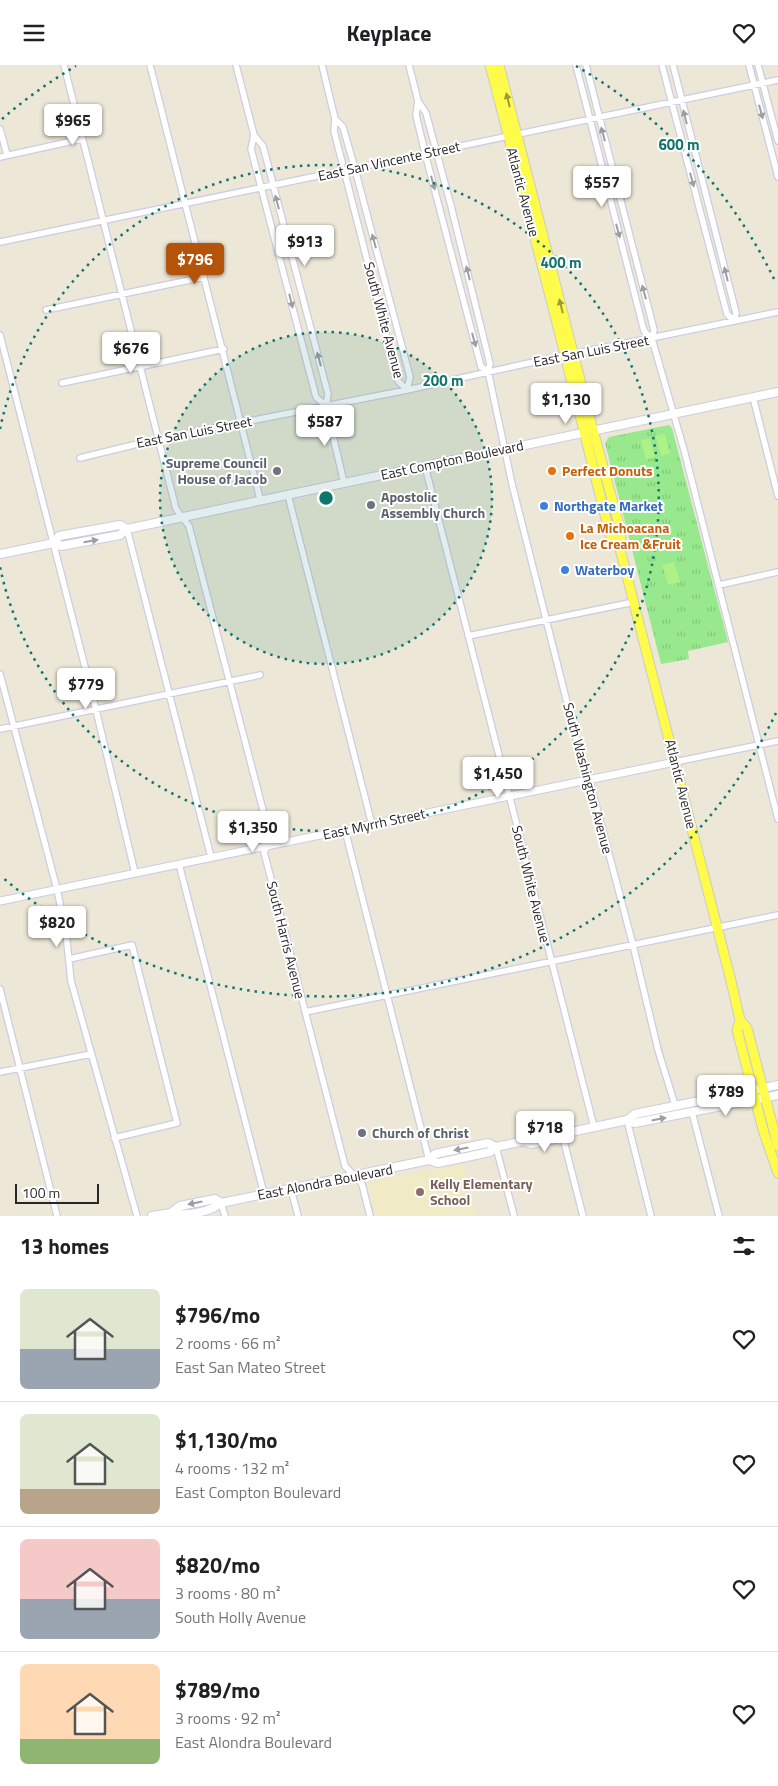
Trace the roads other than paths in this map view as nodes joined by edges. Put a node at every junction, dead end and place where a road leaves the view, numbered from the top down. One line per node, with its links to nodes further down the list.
1 (64, 65): 26 (street)
2 (150, 65): 37 (street)
3 (236, 65): 24 (street)
4 (322, 65): 21 (street, South White Avenue)
5 (409, 65): 18 (street)
6 (490, 65): 25 (main road, Atlantic Avenue)
7 (499, 65): 25 (main road, Atlantic Avenue, one-way to 7)
8 (576, 65): 22 (street)
9 (586, 65): 20 (street)
10 (662, 65): 19 (street)
11 (673, 65): 17 (street)
12 (749, 65): 16 (street)
13 (758, 65): 15 (street)
14 (778, 80): 15 (street, East San Vincente Street)
15 (763, 83): 16 (street, East San Vincente Street); 27 (street)
16 (754, 85): 17 (street, East San Vincente Street); 34 (street, one-way to 34)
17 (681, 100): 19 (street, East San Vincente Street); 44 (street, one-way to 17)
18 (418, 101): 28 (street); 29 (street)
19 (672, 102): 20 (street, East San Vincente Street); 44 (street, one-way to 44)
20 (598, 118): 22 (street, East San Vincente Street); 46 (street, one-way to 20)
21 (335, 119): 32 (street, South White Avenue); 33 (street, South White Avenue)
22 (590, 120): 25 (street, East San Vincente Street); 46 (street, one-way to 46)
23 (0, 129): 30 (street)
24 (254, 135): 35 (street); 36 (street)
25 (512, 136): 28 (street, East San Vincente Street); 48 (main road, Atlantic Avenue)
26 (82, 139): 30 (street); 38 (street)
27 (778, 141)
28 (435, 151): 29 (street, East San Vincente Street); 50 (street, one-way to 28)
29 (425, 153): 32 (street, East San Vincente Street); 50 (street, one-way to 50)
30 (7, 155): 31 (street)
31 (0, 157)
32 (355, 169): 33 (street, East San Vincente Street); 52 (street, South White Avenue, one-way to 32)
33 (345, 171): 35 (street, East San Vincente Street); 52 (street, South White Avenue)
34 (778, 177)
35 (273, 186): 36 (street, East San Vincente Street); 55 (street, one-way to 35)
36 (262, 188): 37 (street, East San Vincente Street); 55 (street, one-way to 55)
37 (186, 204): 38 (street, East San Vincente Street); 40 (street)
38 (102, 221): 39 (street, East San Vincente Street); 41 (street, South Harris Avenue)
39 (0, 242)
40 (204, 277): 41 (street); 47 (street)
41 (121, 294): 42 (street); 49 (street, South Harris Avenue)
42 (46, 310)
43 (778, 312): 44 (street, East San Luis Street)
44 (734, 321): 46 (street, East San Luis Street)
45 (0, 335): 69 (street)
46 (652, 339): 48 (street, East San Luis Street); 56 (street)
47 (224, 349): 49 (street); 57 (street)
48 (569, 354): 50 (street, East San Luis Street); 58 (main road, Atlantic Avenue)
49 (140, 367): 51 (street); 59 (street, South Harris Avenue)
50 (488, 371): 52 (street, East San Luis Street); 60 (street, South Washington Avenue)
51 (62, 383)
52 (406, 390): 55 (street, East San Luis Street)
53 (778, 392): 54 (main road, East Compton Boulevard)
54 (753, 397): 56 (main road, East Compton Boulevard); 65 (street)
55 (326, 406): 57 (street, East San Luis Street); 63 (street)
56 (672, 413): 58 (main road, East Compton Boulevard); 72 (street)
57 (242, 423): 59 (street, East San Luis Street); 66 (street)
58 (588, 431): 60 (main road, East Compton Boulevard); 73 (main road, Atlantic Avenue)
59 (158, 439): 61 (street, East San Luis Street); 67 (street, South Harris Avenue)
60 (505, 449): 62 (main road, East Compton Boulevard); 74 (street, South Washington Avenue)
61 (80, 457)
62 (425, 466): 63 (main road, East Compton Boulevard); 75 (street, South White Avenue)
63 (344, 483): 64 (main road, East Compton Boulevard)
64 (288, 495): 66 (main road, East Compton Boulevard); 89 (street)
65 (778, 495)
66 (260, 499): 67 (main road, East Compton Boulevard)
67 (182, 517): 68 (main road, East Compton Boulevard); 78 (street, South Harris Avenue)
68 (127, 529): 69 (main road, East Compton Boulevard); 79 (street)
69 (54, 543): 70 (main road, East Compton Boulevard); 80 (street)
70 (0, 554)
71 (778, 572): 72 (street)
72 (719, 585): 84 (street)
73 (634, 602): 74 (street); 85 (main road, Atlantic Avenue)
74 (547, 620): 75 (street); 86 (street, South Washington Avenue)
75 (468, 636): 87 (street, South White Avenue)
76 (0, 674): 81 (street)
77 (260, 675): 78 (street)
78 (231, 681): 79 (street); 91 (street, South Harris Avenue)
79 (169, 694): 80 (street); 92 (street)
80 (96, 710): 81 (street); 94 (street)
81 (13, 727): 82 (street); 95 (street)
82 (0, 729)
83 (778, 741): 84 (street, East Myrrh Street)
84 (759, 745): 85 (street, East Myrrh Street); 88 (street)
85 (675, 762): 86 (street, East Myrrh Street); 98 (main road, Atlantic Avenue)
86 (588, 780): 87 (street, East Myrrh Street); 99 (street, South Washington Avenue)
87 (508, 796): 89 (street, East Myrrh Street); 101 (street, South White Avenue)
88 (778, 819)
89 (372, 825): 90 (street, East Myrrh Street)
90 (345, 830): 91 (street, East Myrrh Street); 103 (street)
91 (268, 846): 92 (street, East Myrrh Street); 104 (street, South Harris Avenue)
92 (210, 857): 93 (street, East Myrrh Street)
93 (179, 864): 94 (street, East Myrrh Street); 126 (street)
94 (135, 873): 95 (street, East Myrrh Street)
95 (57, 889): 96 (street, East Myrrh Street); 100 (street)
96 (0, 901)
97 (778, 915): 98 (street)
98 (718, 928): 99 (street); 105 (main road, Atlantic Avenue)
99 (633, 945): 101 (street); 114 (street, South Washington Avenue)
100 (69, 959): 106 (street); 119 (street)
101 (551, 962): 103 (street); 117 (street, South White Avenue)
102 (0, 989): 107 (street)
103 (387, 996): 104 (street); 122 (street)
104 (305, 1012): 124 (street, South Harris Avenue)
105 (740, 1020): 110 (main road, Atlantic Avenue); 111 (main road, Atlantic Avenue)
106 (90, 1054): 107 (street); 119 (street)
107 (20, 1068): 108 (street); 128 (street)
108 (0, 1072)
109 (778, 1085): 110 (main road, East Alondra Boulevard)
110 (763, 1088): 111 (main road, East Alondra Boulevard); 113 (main road, Atlantic Avenue)
111 (754, 1095): 113 (main road, East Alondra Boulevard); 114 (main road, East Alondra Boulevard); 115 (main road, East Alondra Boulevard); 123 (main road, Atlantic Avenue)
112 (778, 1095): 113 (main road, East Alondra Boulevard)
113 (765, 1097): 120 (main road, Atlantic Avenue)
114 (674, 1105): 116 (main road, East Alondra Boulevard)
115 (692, 1112): 116 (main road, East Alondra Boulevard, one-way to 115); 137 (street)
116 (627, 1120): 117 (main road, East Alondra Boulevard); 136 (street)
117 (594, 1127): 118 (main road, East Alondra Boulevard)
118 (562, 1134): 121 (main road, East Alondra Boulevard); 135 (street)
119 (114, 1138): 129 (street)
120 (778, 1146)
121 (496, 1147): 122 (main road, East Alondra Boulevard); 134 (street)
122 (429, 1160): 124 (main road, East Alondra Boulevard)
123 (778, 1173)
124 (354, 1175): 125 (main road, East Alondra Boulevard); 133 (street, South Harris Avenue)
125 (291, 1189): 126 (main road, East Alondra Boulevard); 132 (street)
126 (264, 1194): 127 (main road, East Alondra Boulevard)
127 (221, 1203): 130 (main road, East Alondra Boulevard); 131 (street)
128 (57, 1216)
129 (138, 1216)
130 (152, 1216)
131 (225, 1216)
132 (298, 1216)
133 (370, 1216)
134 (514, 1216)
135 (583, 1216)
136 (651, 1216)
137 (719, 1216)

